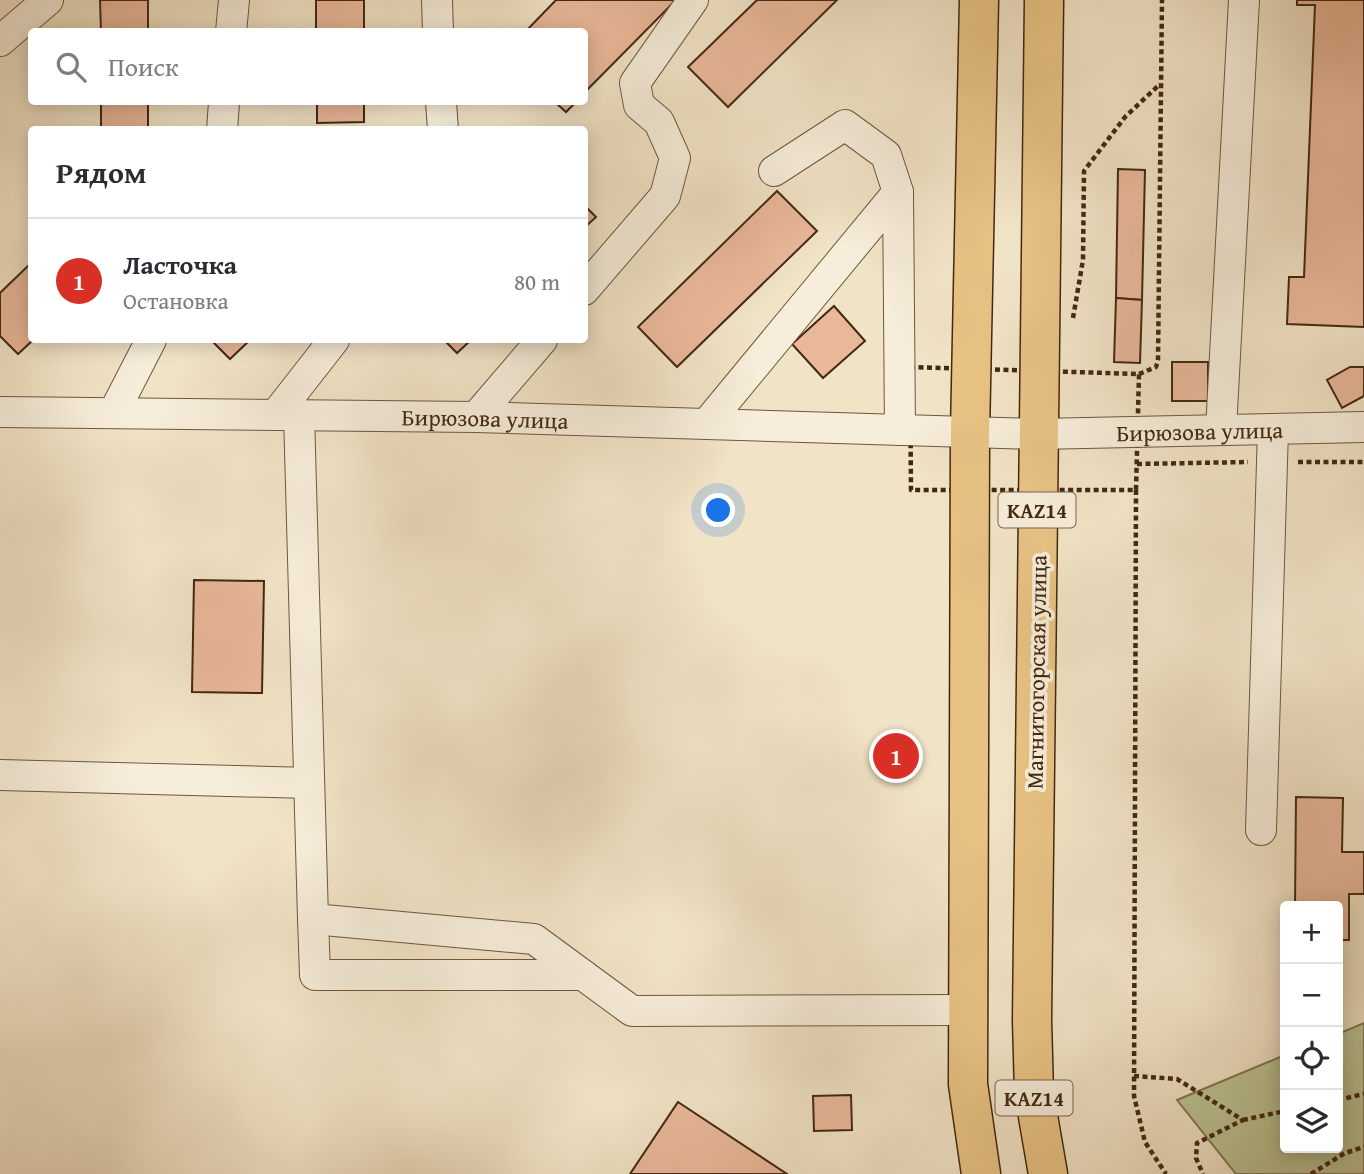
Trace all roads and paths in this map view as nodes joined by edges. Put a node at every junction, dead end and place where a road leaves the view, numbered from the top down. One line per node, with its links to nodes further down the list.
1 (48, 0): 11 (street)
2 (234, 0): 9 (street)
3 (437, 0): 10 (street)
4 (693, 0): 19 (street)
5 (979, 0): 36 (main road, KAZ14)
6 (1044, 0): 37 (main road, Магнитогорская улица / KAZ14)
7 (1162, 0): 12 (path)
8 (1244, 0): 35 (street)
9 (231, 28)
10 (438, 28)
11 (0, 41)
12 (1161, 83): 20 (path); 26 (path)
13 (224, 105): 15 (street)
14 (441, 105): 16 (street)
15 (222, 126)
16 (443, 126)
17 (774, 171): 18 (street)
18 (898, 192): 31 (street); 34 (street)
19 (588, 285)
20 (1073, 320)
21 (149, 343): 28 (street)
22 (332, 343): 29 (street)
23 (539, 343): 30 (street)
24 (1068, 359): 25 (path)
25 (1068, 372)
26 (1139, 374)
27 (0, 412): 28 (street, Бирюзова улица)
28 (114, 412): 29 (street, Бирюзова улица)
29 (288, 413): 30 (street, Бирюзова улица); 40 (street)
30 (476, 417): 31 (street, Бирюзова улица)
31 (708, 422): 34 (street, Бирюзова улица)
32 (1364, 427): 33 (street, Бирюзова улица)
33 (1273, 429): 35 (street, Бирюзова улица); 41 (street)
34 (900, 430): 36 (street, Бирюзова улица)
35 (1221, 430): 37 (street, Бирюзова улица)
36 (970, 433): 37 (street, Бирюзова улица); 44 (main road, KAZ14)
37 (1038, 434): 52 (main road, Магнитогорская улица / KAZ14)
38 (1136, 490): 45 (path)
39 (0, 775): 40 (street)
40 (309, 783): 42 (street)
41 (1261, 830)
42 (313, 919): 43 (street); 43 (street)
43 (583, 975): 44 (street)
44 (969, 1010): 51 (main road, KAZ14)
45 (1134, 1076): 49 (path); 53 (path)
46 (1364, 1094): 47 (path)
47 (1343, 1099)
48 (1280, 1112): 49 (path)
49 (1243, 1120): 54 (path)
50 (1364, 1147): 55 (path)
51 (981, 1174)
52 (1048, 1174)
53 (1166, 1174)
54 (1203, 1174)
55 (1311, 1174)

